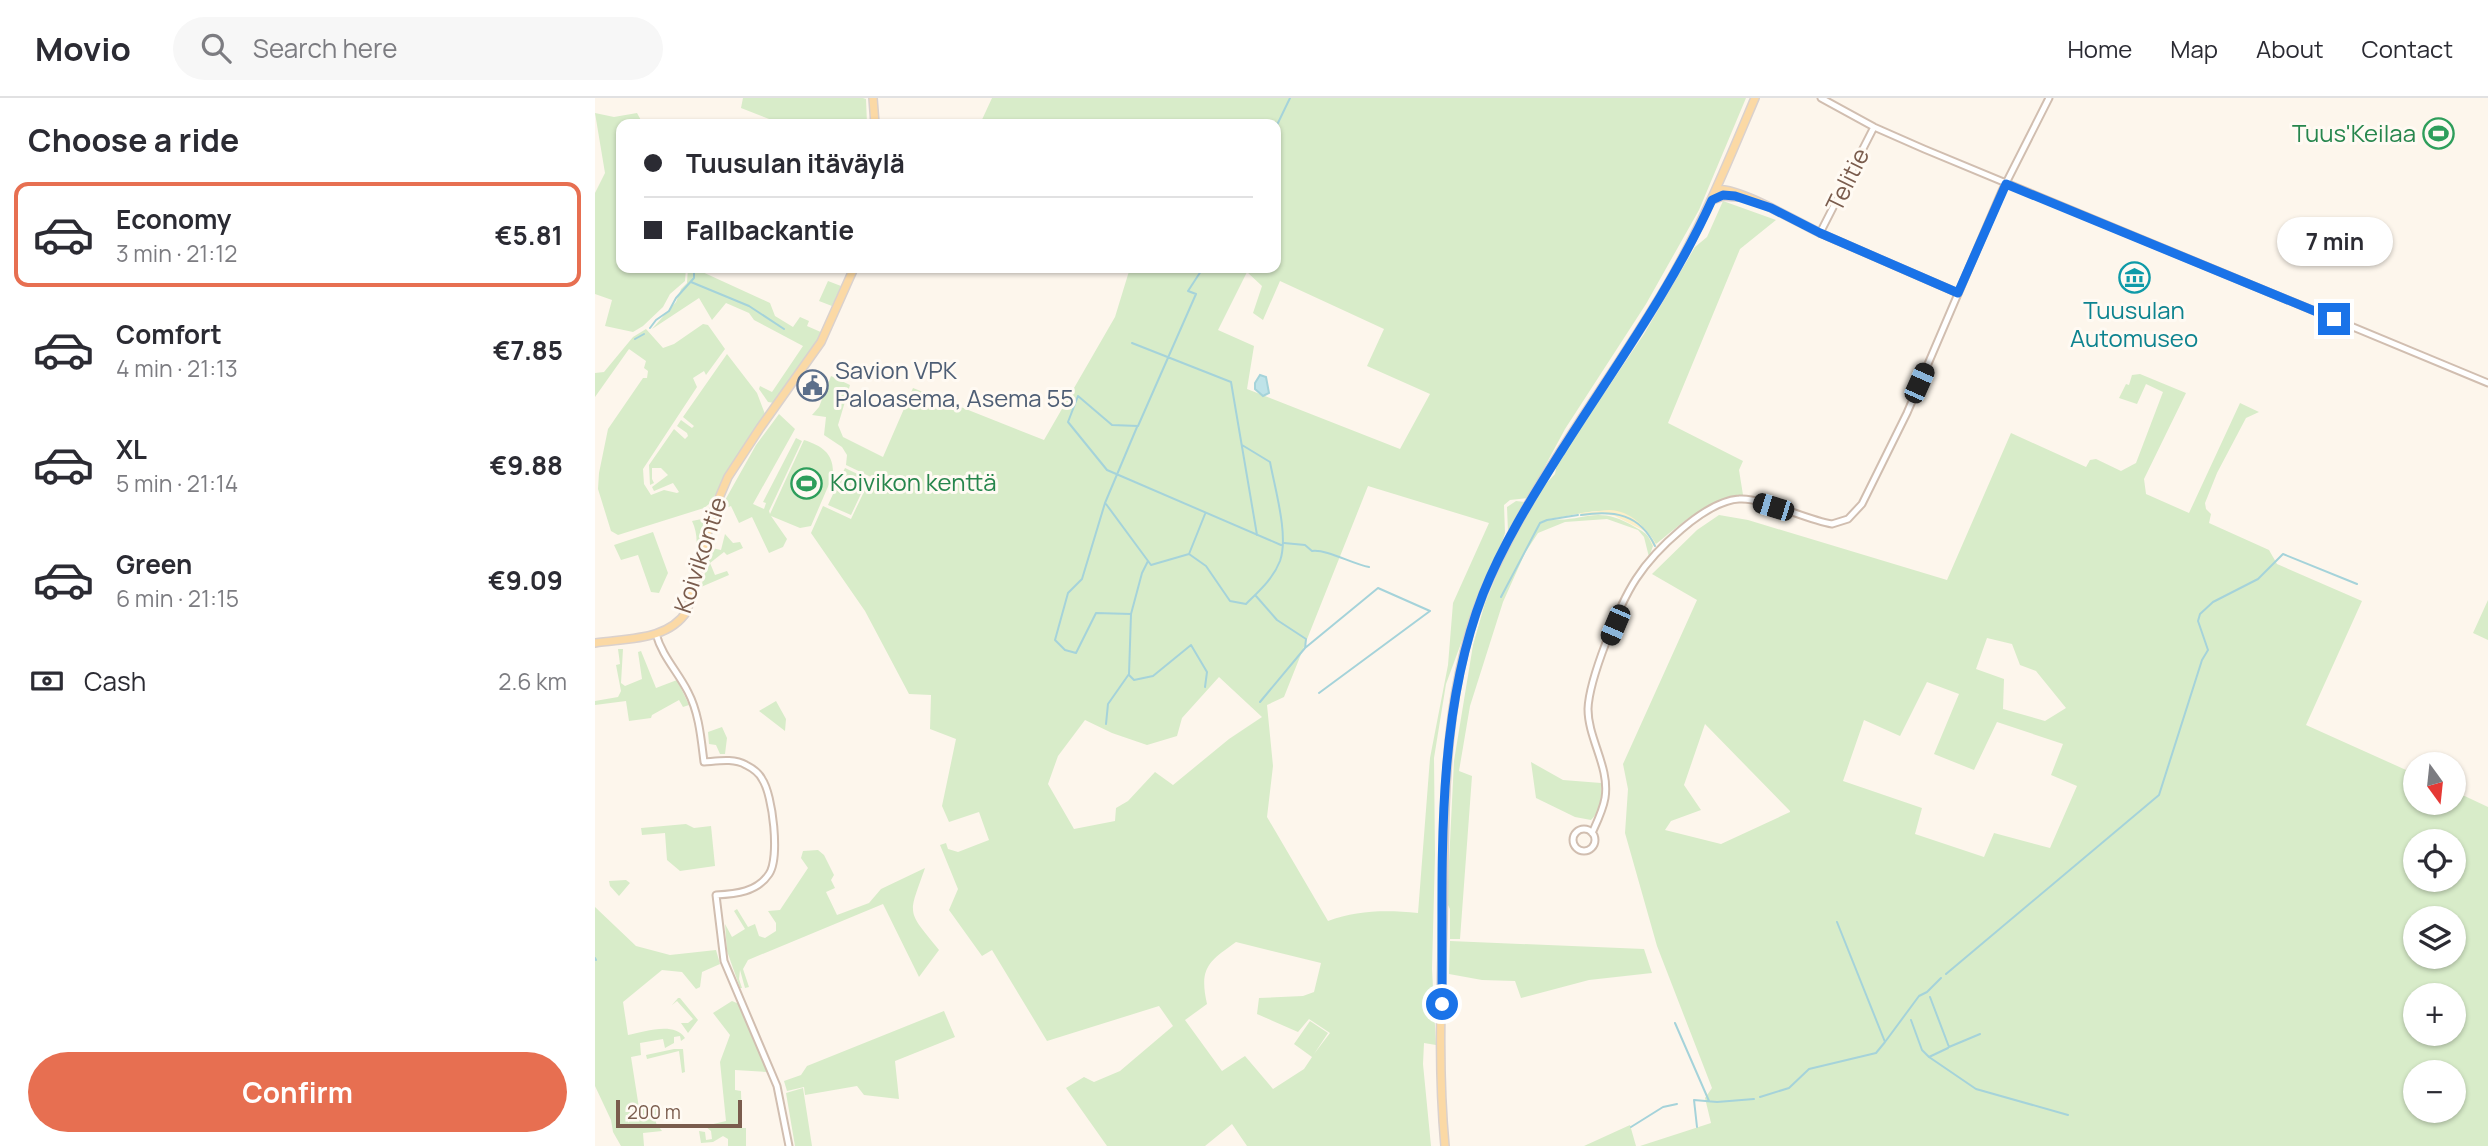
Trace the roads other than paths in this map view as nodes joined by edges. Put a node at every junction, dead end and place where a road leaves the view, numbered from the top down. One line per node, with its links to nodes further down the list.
1 (873, 98): 5 (main road)
2 (1755, 98): 7 (main road)
3 (1821, 98): 6 (street)
4 (2049, 98): 8 (street)
5 (875, 119)
6 (1874, 127): 8 (street); 12 (street, Telitie)
7 (1724, 172): 9 (main road); 11 (main road)
8 (2006, 184): 14 (street); 15 (street)
9 (1716, 190): 10 (main road); 11 (main road)
10 (1712, 200): 11 (main road); 20 (main road)
11 (1771, 208): 12 (main road)
12 (1820, 233): 14 (street)
13 (852, 273): 16 (main road, Koivikontie)
14 (1958, 293): 18 (street)
15 (2488, 383)
16 (656, 635): 17 (main road, Koivikontie); 19 (street)
17 (595, 643)
18 (1589, 831)
19 (789, 1146)
20 (1445, 1146)

